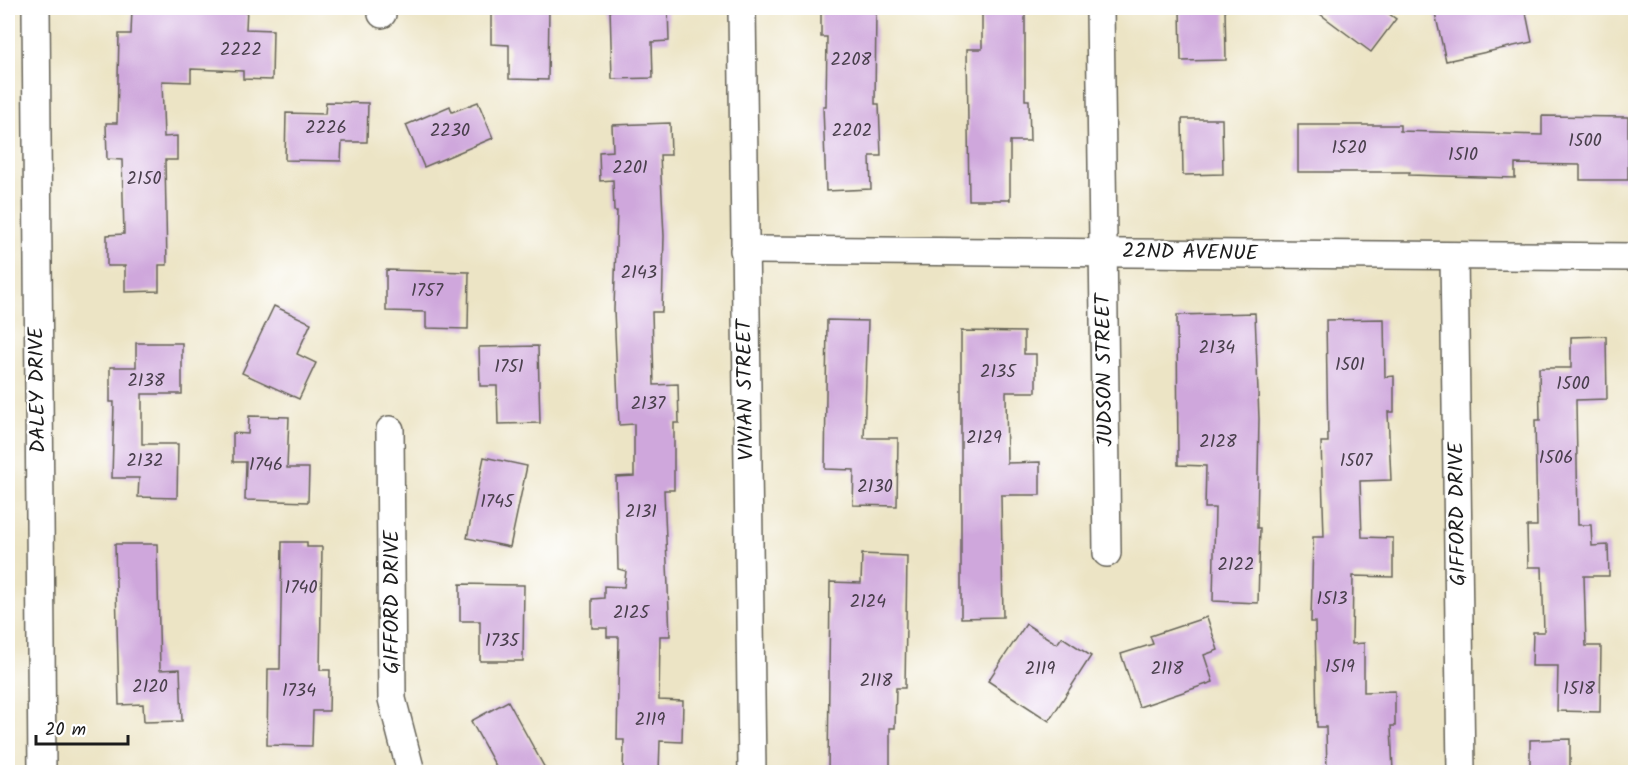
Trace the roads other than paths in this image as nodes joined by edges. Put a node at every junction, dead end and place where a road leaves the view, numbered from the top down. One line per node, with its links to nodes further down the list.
1 (36, 8): 10 (street, DALEY DRIVE)
2 (742, 8): 4 (street, VIVIAN STREET)
3 (1100, 8): 5 (street, JUDSON STREET)
4 (744, 250): 5 (street, 22ND AVENUE); 12 (street, VIVIAN STREET)
5 (1104, 252): 6 (street, 22ND AVENUE); 9 (street, JUDSON STREET)
6 (1454, 256): 7 (street, 22ND AVENUE); 13 (street, GIFFORD DRIVE)
7 (1635, 257)
8 (390, 430): 11 (street, GIFFORD DRIVE)
9 (1107, 553)
10 (42, 772)
11 (411, 772)
12 (752, 772)
13 (1461, 772)

